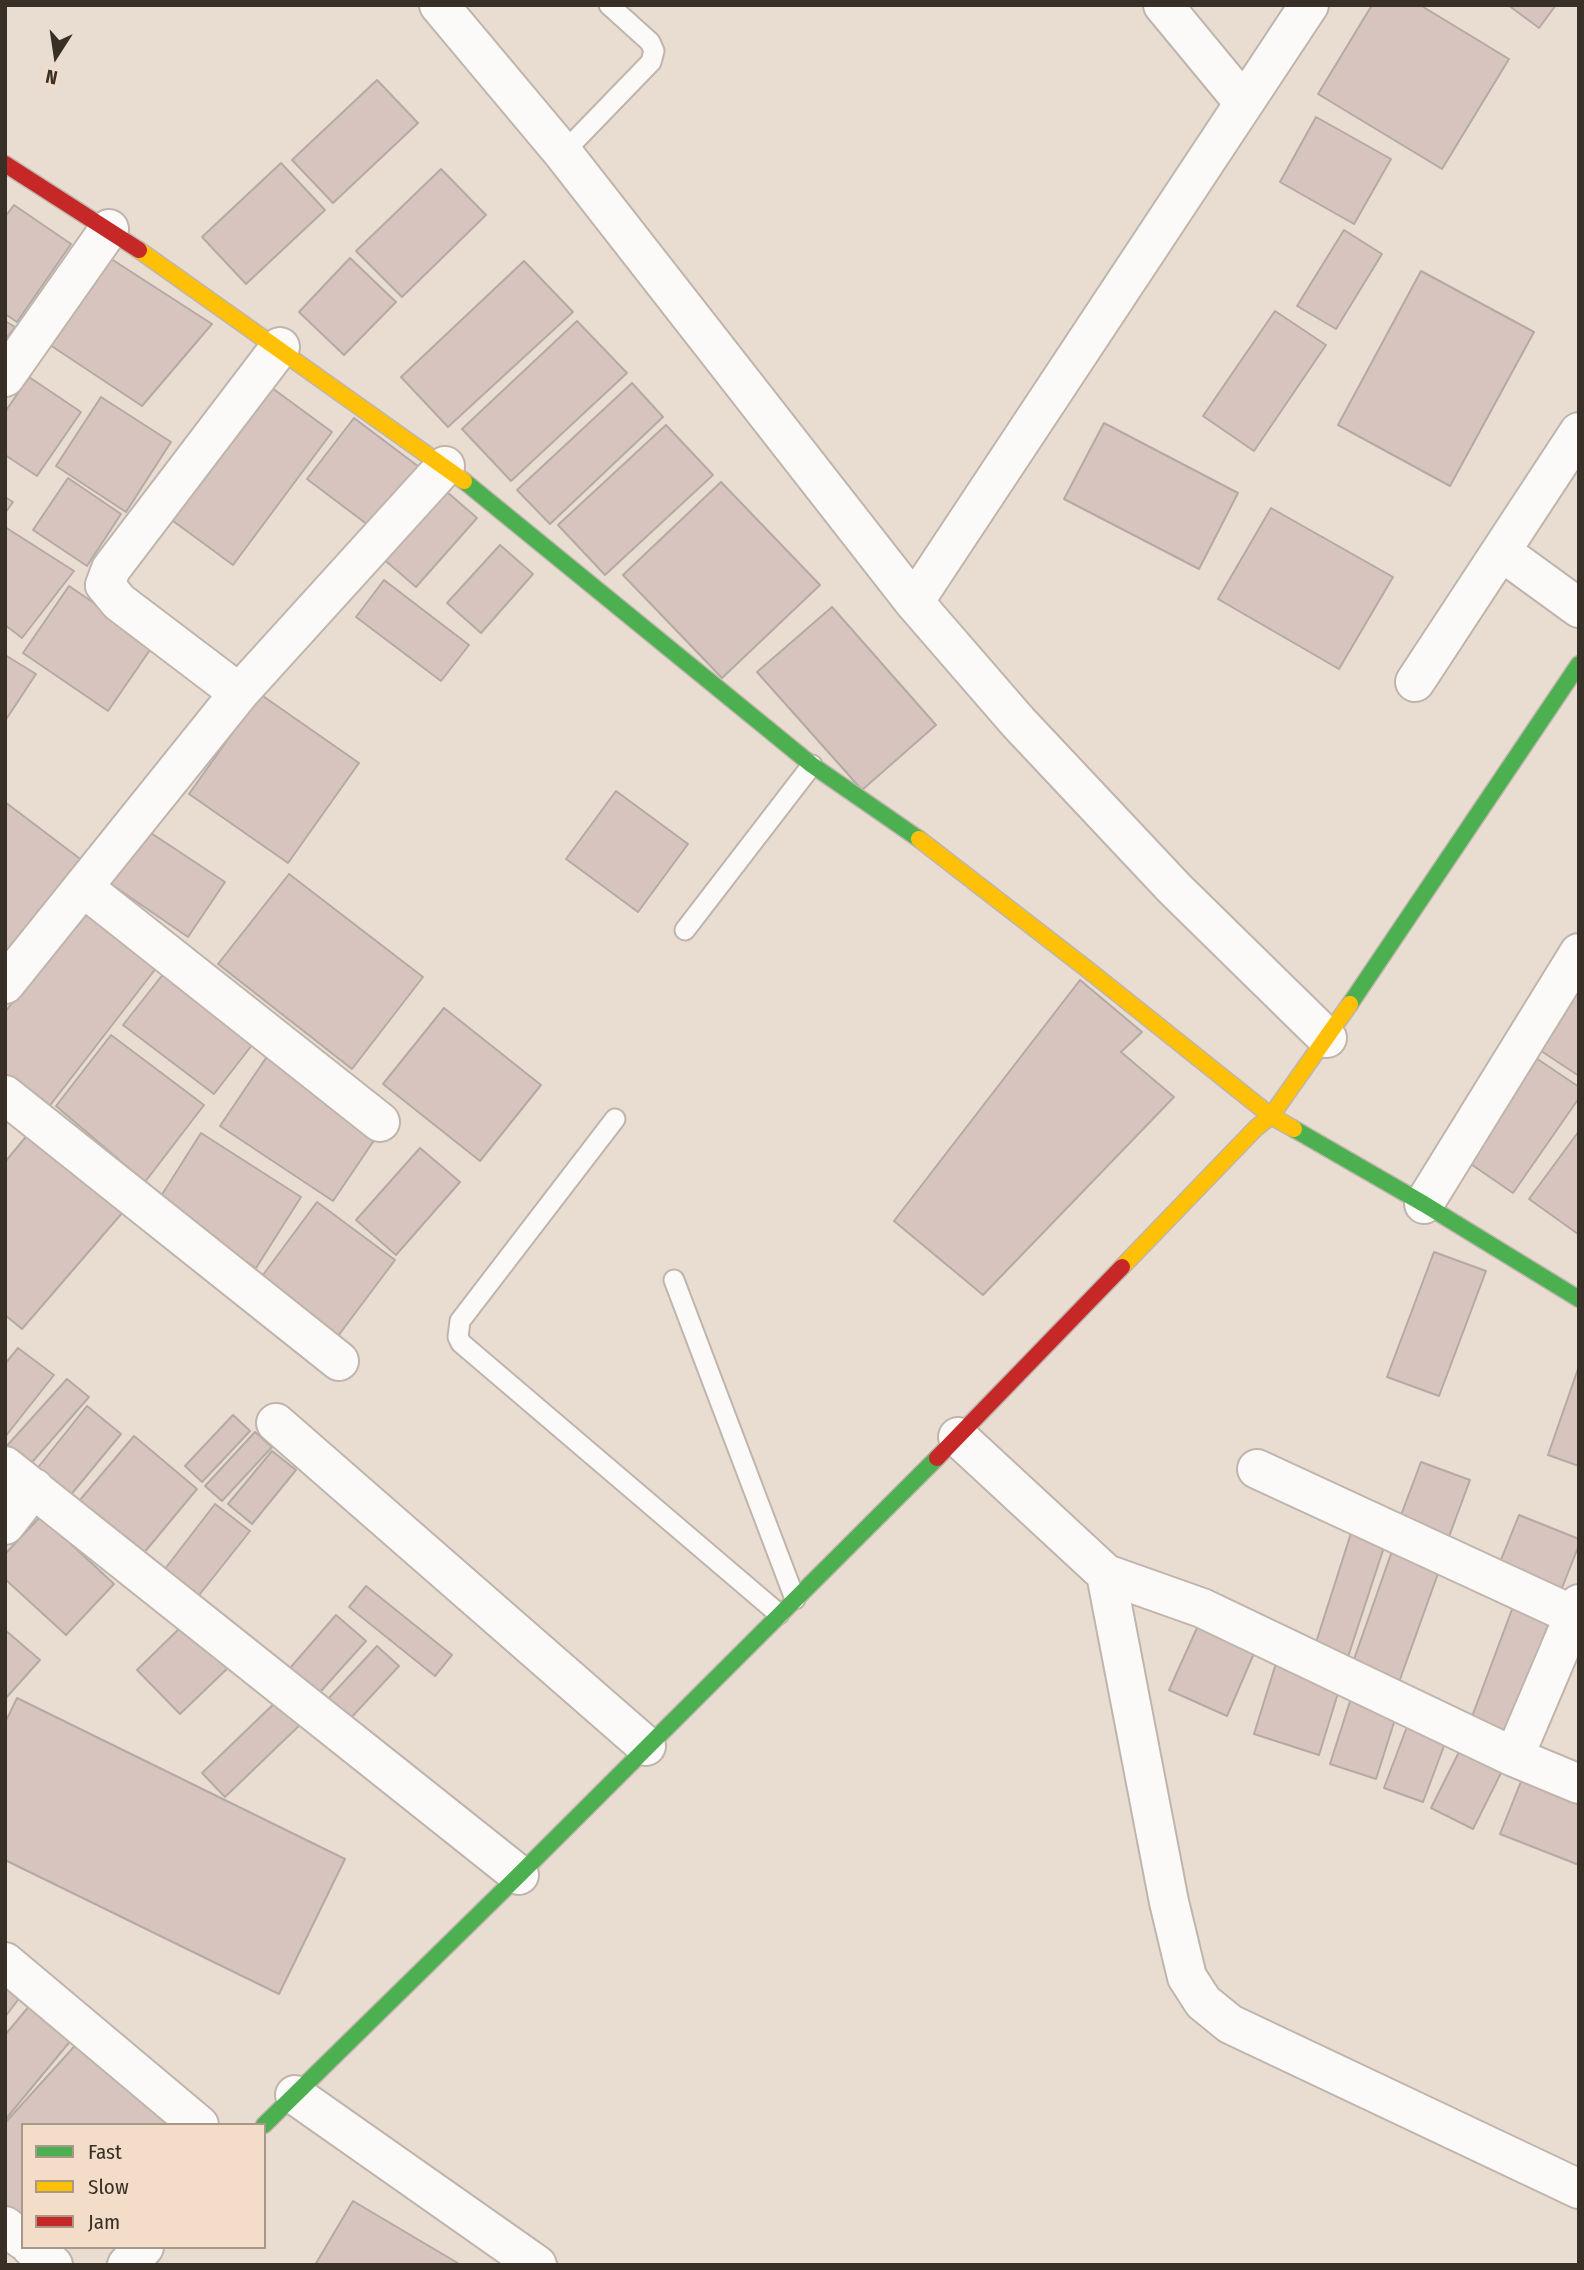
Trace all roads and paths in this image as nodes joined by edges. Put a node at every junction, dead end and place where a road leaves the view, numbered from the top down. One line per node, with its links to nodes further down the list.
1 (439, 5): 6 (street)
2 (609, 5): 6 (lane)
3 (1163, 5): 5 (street)
4 (1308, 5): 5 (street)
5 (1244, 103): 14 (street)
6 (563, 153): 14 (street)
7 (5, 164): 8 (street)
8 (109, 229): 9 (street); 10 (street)
9 (280, 347): 12 (street); 18 (street)
10 (5, 377)
11 (1579, 432): 13 (street)
12 (445, 466): 18 (street); 19 (street)
13 (1502, 552): 15 (street); 17 (street)
14 (914, 602): 24 (street)
15 (1579, 608)
16 (1579, 664): 24 (street)
17 (1415, 682)
18 (239, 693): 20 (street)
19 (811, 765): 21 (lane); 26 (street)
20 (83, 888): 23 (street); 28 (street)
21 (685, 930)
22 (1579, 953): 29 (street)
23 (5, 984)
24 (1327, 1038): 26 (street)
25 (5, 1095): 32 (street)
26 (1271, 1116): 29 (street); 34 (street)
27 (615, 1119): 41 (lane)
28 (380, 1122)
29 (1424, 1204): 31 (street)
30 (674, 1280): 39 (lane)
31 (1579, 1299)
32 (339, 1360)
33 (276, 1423): 42 (street)
34 (958, 1437): 38 (street); 39 (street)
35 (1257, 1469): 40 (street)
36 (20, 1477): 37 (street); 45 (street)
37 (5, 1525)
38 (1106, 1574): 43 (street); 50 (street)
39 (795, 1599): 41 (street)
40 (1576, 1609): 43 (street)
41 (779, 1614): 42 (street)
42 (646, 1746): 45 (street)
43 (1514, 1757): 44 (street)
44 (1579, 1784)
45 (519, 1875): 47 (street)
46 (5, 1962): 48 (street)
47 (295, 2095): 49 (street); 55 (street)
48 (197, 2123)
49 (266, 2123)
50 (1579, 2189)
51 (5, 2226): 52 (street)
52 (21, 2238)
53 (33, 2249): 56 (street)
54 (142, 2249): 57 (street)
55 (497, 2253): 58 (street)
56 (52, 2265)
57 (127, 2265)
58 (537, 2265)

